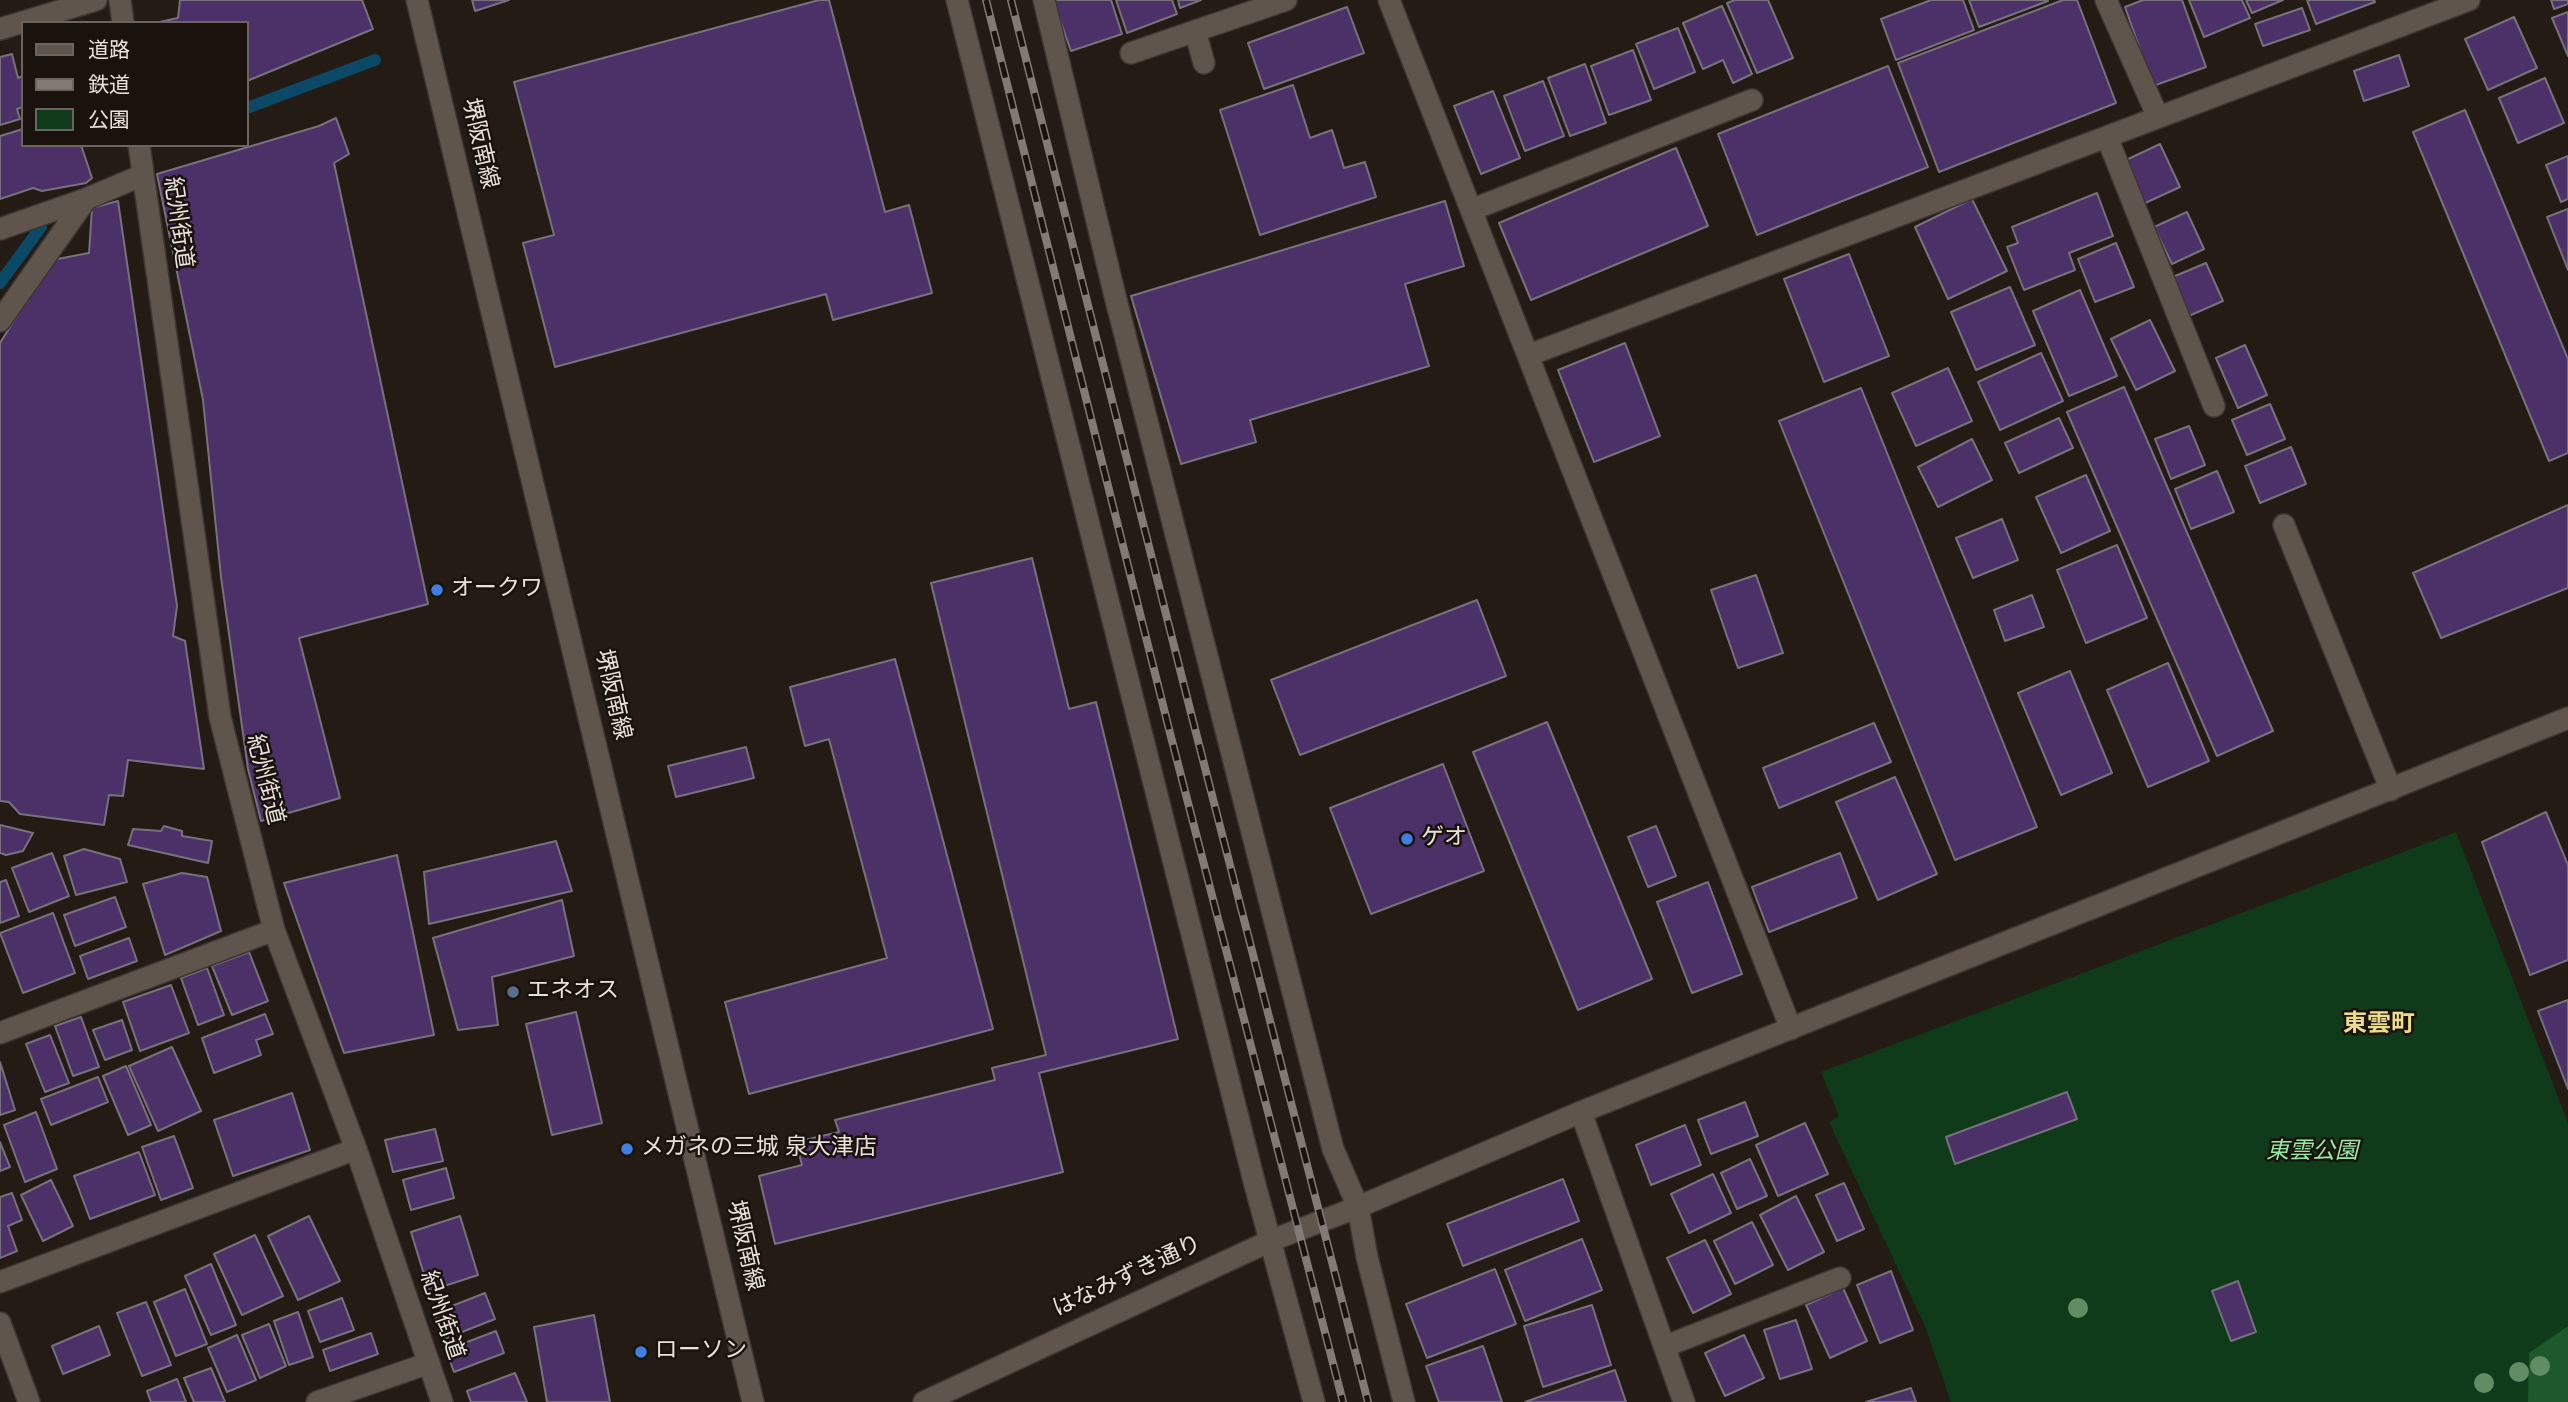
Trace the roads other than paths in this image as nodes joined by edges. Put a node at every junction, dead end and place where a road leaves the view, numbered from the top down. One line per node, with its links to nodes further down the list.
1 (96, 0): 10 (street)
2 (120, 0): 11 (street)
3 (417, 0): 46 (street, 堺阪南線)
4 (957, 0): 37 (street)
5 (1044, 0): 36 (street)
6 (1286, 0): 14 (street)
7 (1389, 0): 23 (street)
8 (2106, 0): 18 (street)
9 (2469, 0): 18 (street)
10 (26, 21)
11 (123, 21)
12 (21, 23): 13 (street)
13 (0, 29)
14 (1195, 31): 15 (street); 16 (street)
15 (1131, 53)
16 (1203, 63)
17 (1752, 100): 23 (street)
18 (2158, 117): 19 (street)
19 (2106, 137): 26 (street); 27 (street)
20 (139, 147): 21 (street, 紀州街道)
21 (143, 175): 22 (street); 31 (street, 紀州街道)
22 (86, 199): 24 (street); 25 (street)
23 (1471, 210): 26 (street)
24 (0, 229)
25 (0, 321)
26 (1529, 355): 32 (street)
27 (2214, 406)
28 (2284, 524): 30 (street)
29 (2568, 718): 30 (street, はなみずき通り)
30 (2391, 790): 32 (street, はなみずき通り)
31 (274, 930): 33 (street); 35 (street, 紀州街道)
32 (1791, 1029): 34 (street, はなみずき通り)
33 (0, 1033)
34 (1581, 1112): 36 (street, はなみずき通り); 41 (street)
35 (356, 1149): 39 (street); 42 (street, 紀州街道)
36 (1358, 1208): 37 (street, はなみずき通り); 49 (street)
37 (1270, 1241): 47 (street, はなみずき通り); 48 (street)
38 (1840, 1278): 41 (street)
39 (0, 1282)
40 (0, 1323): 43 (street)
41 (1666, 1346): 50 (street)
42 (429, 1363): 44 (street); 45 (street, 紀州街道)
43 (29, 1402)
44 (317, 1402)
45 (442, 1402)
46 (753, 1402)
47 (924, 1402)
48 (1314, 1402)
49 (1404, 1402)
50 (1684, 1402)

